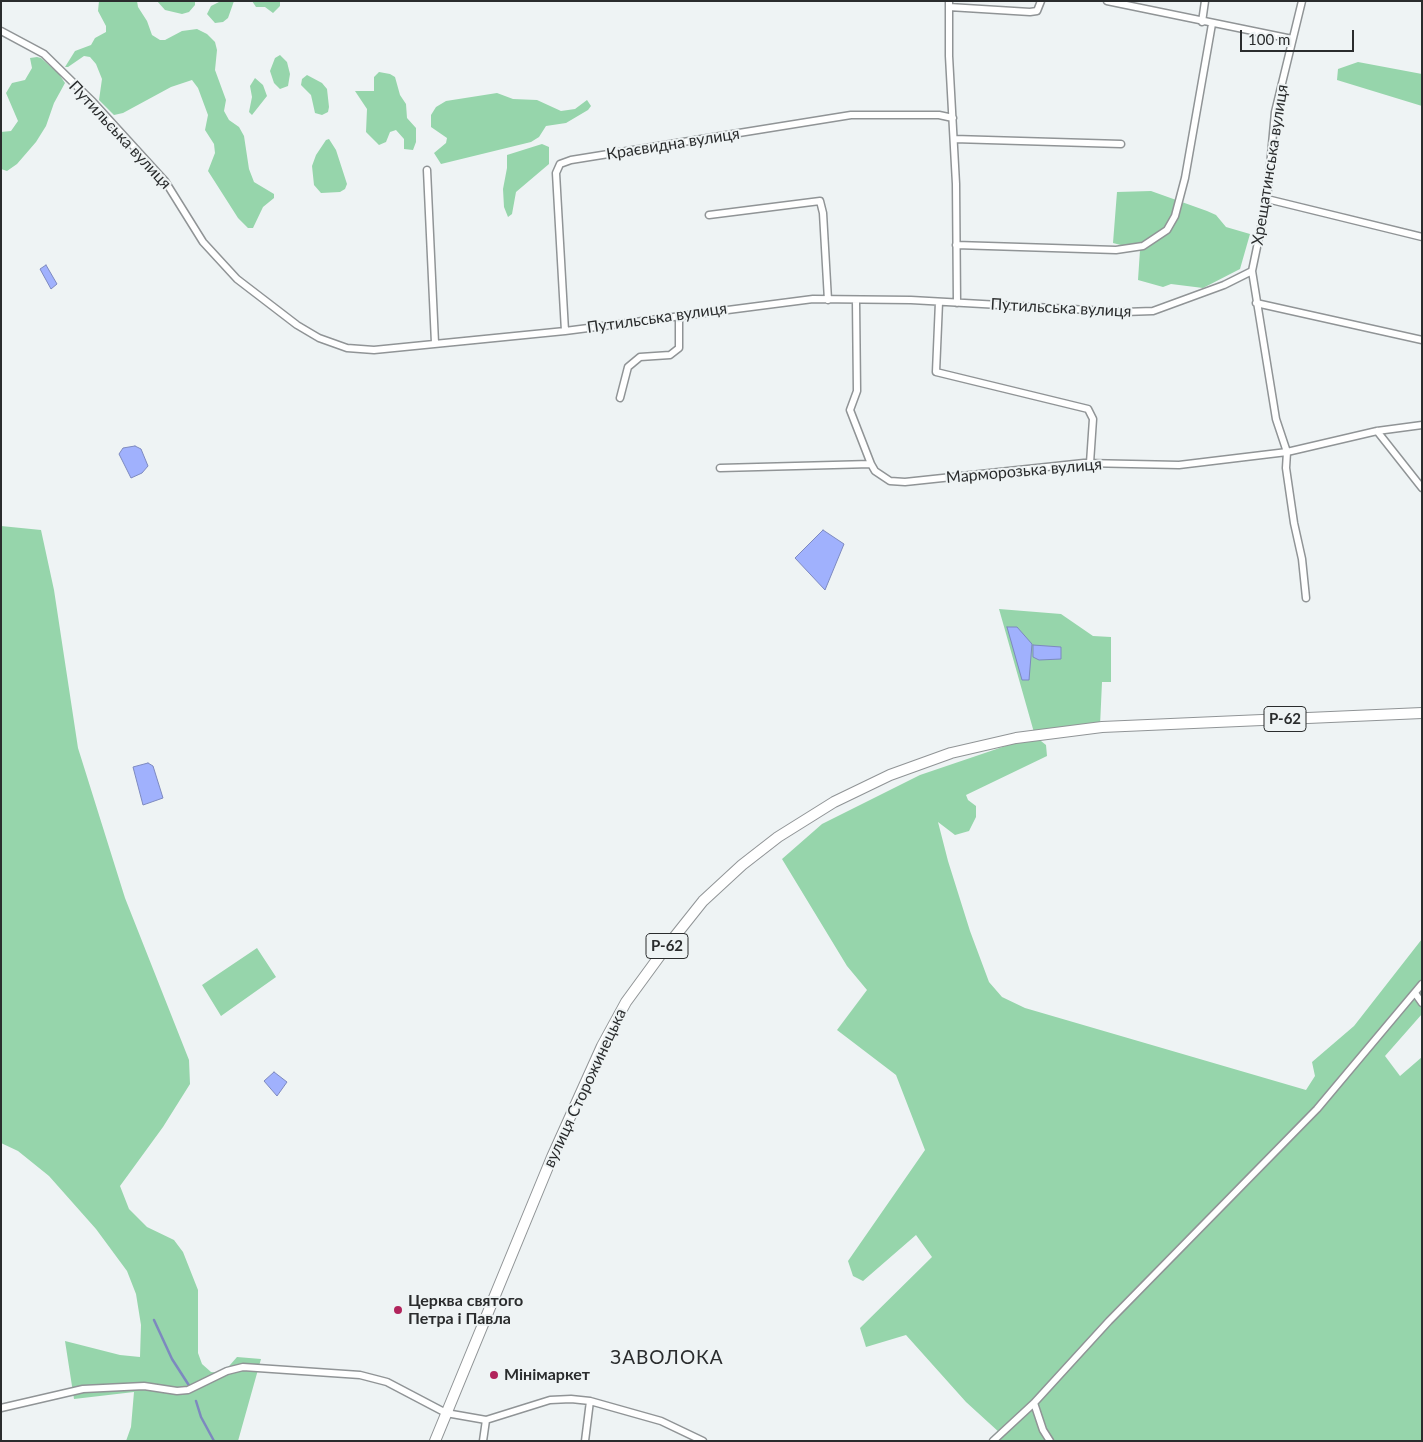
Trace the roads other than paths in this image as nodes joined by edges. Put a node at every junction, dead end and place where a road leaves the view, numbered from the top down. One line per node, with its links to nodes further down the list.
1 (1041, 1): 5 (street)
2 (1107, 1): 6 (street)
3 (1205, 1): 6 (street)
4 (1302, 1): 9 (street, Хрещатинська вулиця)
5 (949, 4): 10 (street)
6 (1202, 22): 7 (street)
7 (1212, 24): 9 (street); 17 (street)
8 (1, 31): 27 (street, Путильська вулиця)
9 (1292, 40): 14 (street, Хрещатинська вулиця)
10 (953, 118): 11 (street); 25 (street, Краєвидна вулиця)
11 (954, 139): 12 (street); 17 (street)
12 (1121, 144)
13 (427, 170): 27 (street)
14 (1267, 199): 16 (street); 18 (street, Хрещатинська вулиця)
15 (709, 215): 19 (street)
16 (1422, 237)
17 (956, 245): 22 (street)
18 (1252, 271): 22 (street, Путильська вулиця); 23 (street)
19 (828, 300): 20 (street, Путильська вулиця); 24 (street, Путильська вулиця)
20 (856, 302): 21 (street, Путильська вулиця); 33 (street)
21 (939, 302): 22 (street, Путильська вулиця); 32 (street)
22 (957, 303)
23 (1256, 303): 26 (street); 31 (street)
24 (679, 315): 25 (street, Путильська вулиця); 28 (street)
25 (564, 330): 27 (street, Путильська вулиця)
26 (1422, 340)
27 (436, 343)
28 (620, 398)
29 (1422, 425): 30 (street, Марморозька вулиця)
30 (1377, 431): 31 (street, Марморозька вулиця); 35 (street)
31 (1287, 452): 32 (street, Марморозька вулиця); 36 (street)
32 (1090, 463): 33 (street, Марморозька вулиця)
33 (871, 464): 34 (street)
34 (720, 468)
35 (1422, 488)
36 (1306, 598)
37 (1422, 713): 44 (main road, вулиця Сторожинецька / Р-62)
38 (1422, 984): 39 (street)
39 (1415, 992): 40 (street); 42 (street)
40 (1422, 1003)
41 (590, 1401): 45 (street); 48 (street); 49 (street)
42 (1034, 1403): 50 (street); 51 (street)
43 (1, 1408): 44 (street)
44 (446, 1412): 45 (street); 46 (main road, вулиця Сторожинецька / Р-62)
45 (486, 1420): 47 (street)
46 (436, 1441)
47 (483, 1441)
48 (585, 1441)
49 (703, 1441)
50 (993, 1441)
51 (1050, 1441)

